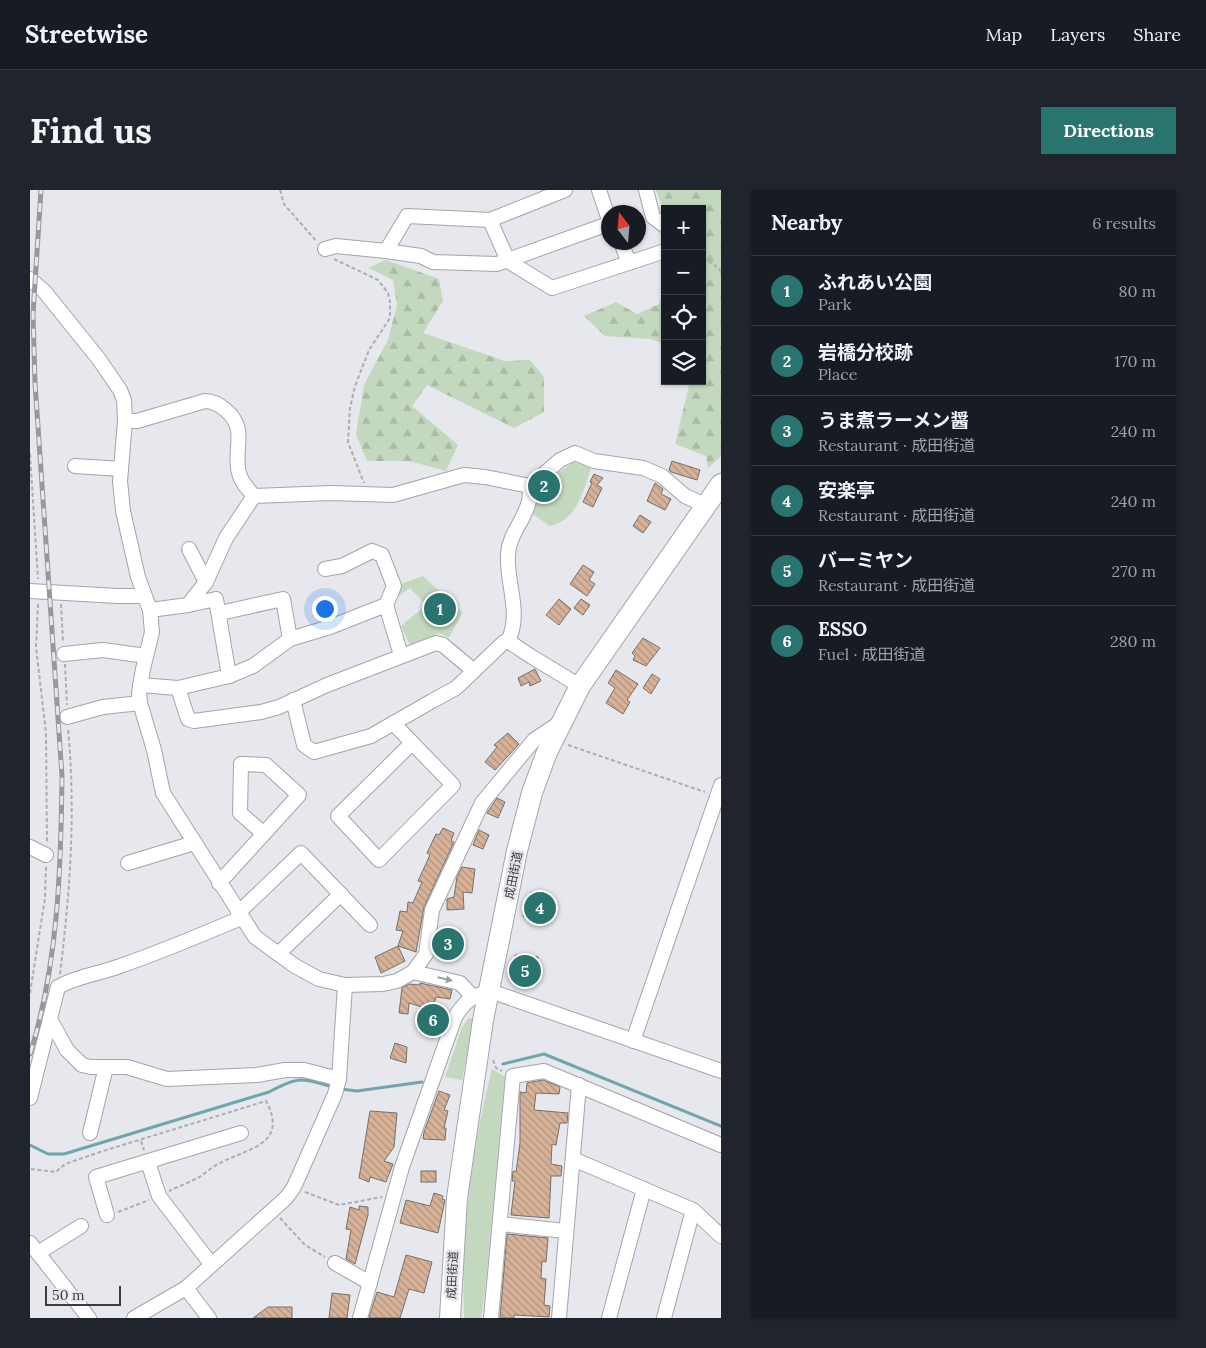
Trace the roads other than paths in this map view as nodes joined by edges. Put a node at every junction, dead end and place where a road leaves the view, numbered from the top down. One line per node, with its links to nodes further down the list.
1 (599, 190): 4 (street)
2 (646, 190): 6 (street)
3 (559, 191): 5 (street)
4 (604, 205)
5 (490, 220): 10 (street); 12 (street)
6 (661, 223)
7 (601, 226): 12 (street)
8 (325, 250): 10 (street)
9 (624, 250): 13 (street)
10 (386, 251): 12 (street)
11 (661, 252): 13 (street)
12 (508, 261): 13 (street)
13 (629, 263)
14 (30, 279): 15 (street)
15 (125, 421): 17 (street); 20 (street)
16 (75, 466): 17 (street)
17 (121, 469): 25 (street)
18 (530, 486): 19 (street); 20 (street); 31 (street)
19 (716, 492): 38 (highway, 成田街道)
20 (254, 496): 23 (street)
21 (189, 548): 23 (street)
22 (325, 569): 27 (street)
23 (206, 582): 26 (street)
24 (34, 591): 25 (street)
25 (144, 596): 28 (street)
26 (188, 605): 28 (street); 29 (street)
27 (386, 605): 30 (street); 34 (street)
28 (150, 610): 33 (street)
29 (220, 614): 30 (street); 36 (street)
30 (290, 639): 36 (street)
31 (508, 641): 35 (street); 38 (street)
32 (64, 654): 33 (street)
33 (146, 656): 37 (street)
34 (401, 656): 35 (street); 40 (street)
35 (474, 671): 43 (street)
36 (229, 676): 39 (street)
37 (140, 685): 39 (street); 41 (street)
38 (580, 686): 44 (highway, 成田街道)
39 (178, 688): 40 (street)
40 (293, 700): 43 (street)
41 (140, 703): 42 (street); 48 (street)
42 (67, 717)
43 (393, 724): 45 (street)
44 (557, 731): 57 (street); 59 (highway, 成田街道)
45 (412, 743): 45 (street)
46 (719, 790): 61 (street)
47 (264, 834): 47 (street); 52 (street)
48 (194, 844): 51 (street); 52 (street)
49 (30, 847): 50 (street)
50 (46, 855)
51 (128, 863)
52 (219, 883): 54 (street)
53 (341, 894): 54 (street); 55 (street); 56 (street)
54 (239, 916): 56 (street); 60 (street)
55 (370, 925)
56 (278, 954): 58 (street)
57 (414, 972): 58 (street); 59 (street, one-way to 59)
58 (345, 985): 64 (street)
59 (481, 993): 61 (street); 82 (street); 88 (highway, 成田街道)
60 (51, 1021): 62 (street); 66 (street)
61 (633, 1041): 63 (street)
62 (106, 1067): 64 (street); 67 (street)
63 (721, 1071)
64 (339, 1079): 81 (street)
65 (579, 1085): 69 (street); 70 (street); 75 (street)
66 (30, 1098)
67 (90, 1133)
68 (241, 1133): 71 (street)
69 (721, 1145)
70 (572, 1160): 72 (street); 77 (street)
71 (148, 1162): 74 (street); 81 (street)
72 (644, 1190): 73 (street); 91 (street)
73 (693, 1210): 78 (street); 92 (street)
74 (108, 1215)
75 (500, 1224): 77 (street); 89 (street)
76 (81, 1226): 79 (street)
77 (565, 1231): 90 (street)
78 (721, 1236)
79 (34, 1248): 84 (street)
80 (335, 1263): 82 (street)
81 (211, 1264): 83 (street)
82 (370, 1283): 87 (street)
83 (186, 1288): 85 (street); 86 (street)
84 (90, 1318)
85 (134, 1318)
86 (209, 1318)
87 (360, 1318)
88 (450, 1318)
89 (491, 1318)
90 (559, 1318)
91 (609, 1318)
92 (664, 1318)

